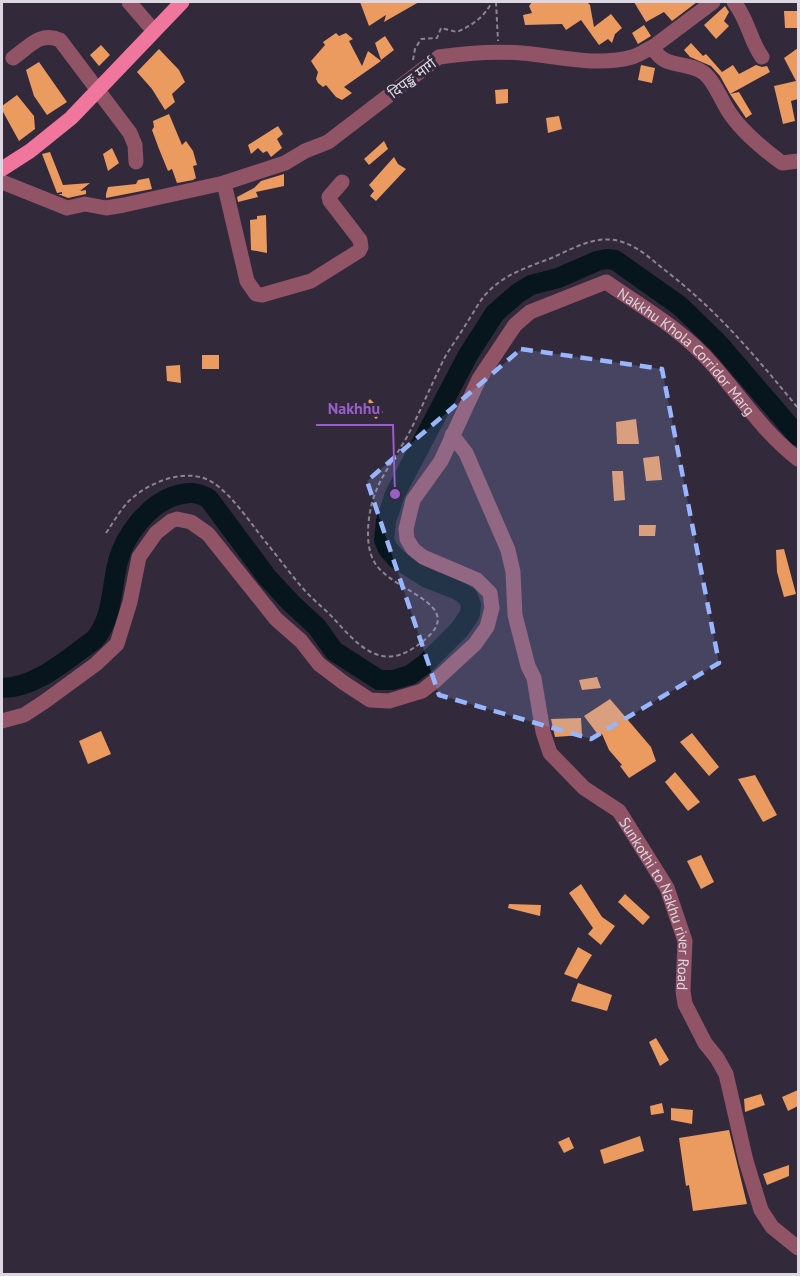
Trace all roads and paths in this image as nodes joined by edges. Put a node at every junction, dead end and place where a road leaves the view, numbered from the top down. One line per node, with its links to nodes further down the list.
1 (129, 2): 6 (street)
2 (182, 2): 6 (main road)
3 (494, 2): 8 (path); 11 (path)
4 (713, 2): 7 (street, दिपङ्ख मार्ग)
5 (734, 2): 9 (street)
6 (154, 32): 12 (main road)
7 (653, 47): 8 (street, दिपङ्ख मार्ग); 13 (street)
8 (499, 53): 18 (street, दिपङ्ख मार्ग)
9 (762, 57)
10 (13, 58): 12 (street)
11 (412, 62)
12 (98, 91): 14 (street); 15 (main road)
13 (798, 161)
14 (136, 162)
15 (2, 169)
16 (2, 182): 18 (street, दिपङ्ख मार्ग)
17 (342, 182): 18 (street)
18 (224, 183)
19 (452, 435): 20 (street, Nakkhu Khola Corridor Marg); 21 (street); 22 (street, Sunkothi to Nakhu river Road)
20 (798, 459)
21 (2, 721)
22 (798, 1248)

